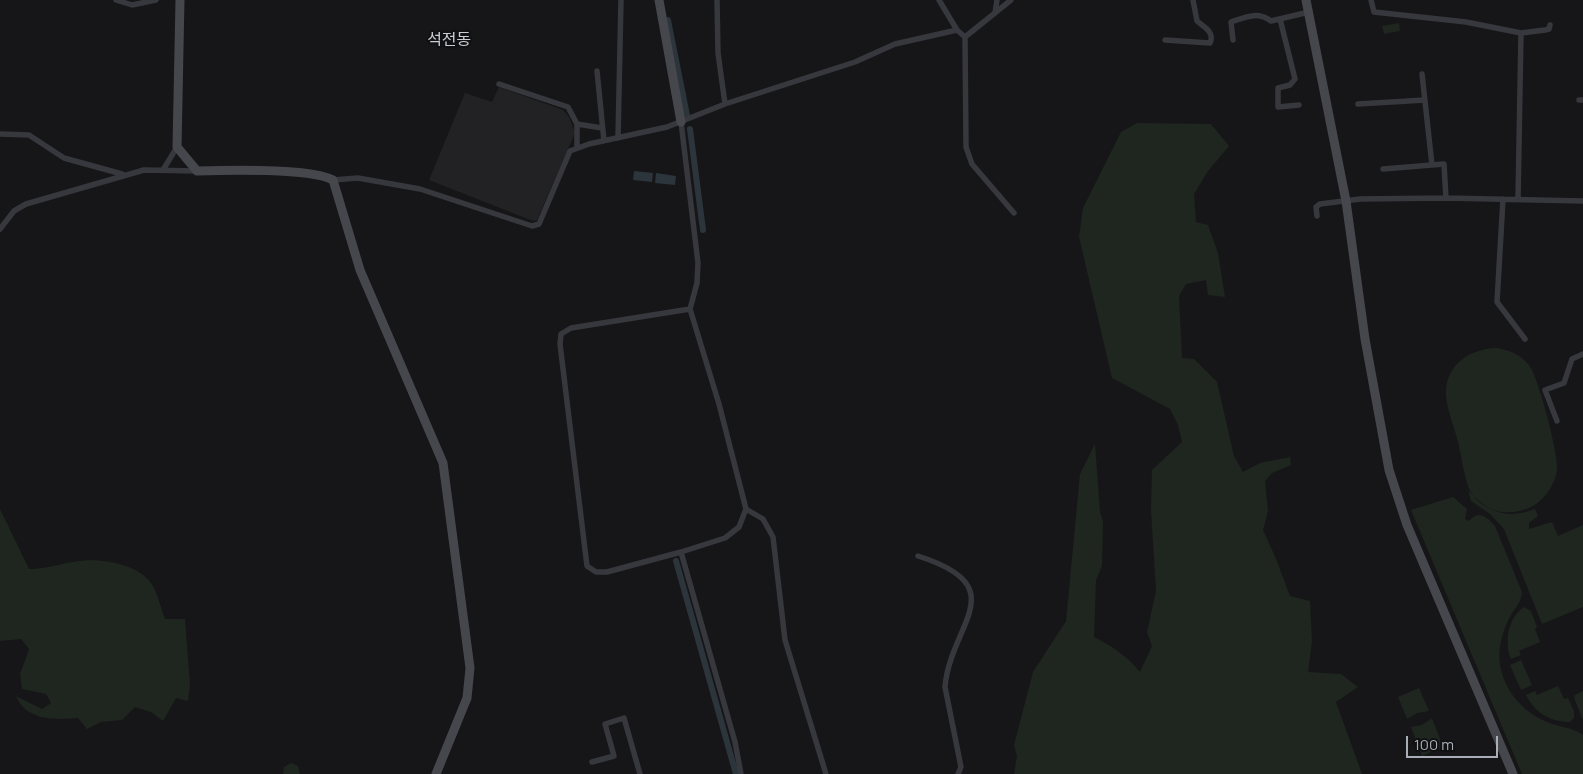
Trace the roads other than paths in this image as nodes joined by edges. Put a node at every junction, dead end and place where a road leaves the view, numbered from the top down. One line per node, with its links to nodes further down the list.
1 (116, 0): 2 (street)
2 (156, 0)
3 (180, 0): 35 (street)
4 (621, 0): 33 (street)
5 (659, 0): 29 (street)
6 (716, 0): 26 (street)
7 (939, 0): 17 (street)
8 (997, 0): 14 (street)
9 (1011, 0): 14 (street)
10 (1193, 0): 20 (street)
11 (1306, 0): 13 (street)
12 (1371, 0): 18 (street)
13 (1309, 12): 15 (street); 46 (street)
14 (995, 13): 19 (street)
15 (1280, 19): 21 (street); 28 (street)
16 (1550, 25): 18 (street)
17 (957, 30): 19 (street); 26 (street)
18 (1522, 33): 45 (street)
19 (965, 36): 48 (street)
20 (1165, 40)
21 (1233, 40)
22 (597, 70): 31 (street)
23 (1422, 74): 25 (street)
24 (499, 84): 30 (street)
25 (1425, 100): 27 (street); 37 (street)
26 (725, 104): 29 (street)
27 (1358, 104)
28 (1299, 105)
29 (681, 122): 33 (street); 51 (street)
30 (577, 124): 31 (street); 36 (street)
31 (602, 128): 34 (street)
32 (0, 134): 41 (street)
33 (618, 138): 34 (street)
34 (604, 141): 36 (street)
35 (177, 147): 39 (street); 40 (street)
36 (577, 148): 42 (street)
37 (1432, 165): 38 (street); 43 (street)
38 (1383, 169)
39 (163, 170): 40 (street); 41 (street)
40 (197, 171): 42 (street)
41 (124, 175): 50 (street)
42 (333, 180): 59 (street)
43 (1446, 198): 44 (street); 46 (street)
44 (1503, 199): 45 (street); 52 (street)
45 (1518, 200): 47 (street)
46 (1346, 201): 49 (street); 64 (street)
47 (1583, 201)
48 (1014, 213)
49 (1317, 216)
50 (0, 229)
51 (690, 309): 55 (street); 56 (street)
52 (1525, 339)
53 (1583, 354): 54 (street)
54 (1557, 421)
55 (746, 509): 56 (street); 62 (street)
56 (681, 552): 61 (street)
57 (918, 556): 63 (street)
58 (592, 762): 60 (street)
59 (436, 774)
60 (640, 774)
61 (741, 774)
62 (826, 774)
63 (958, 774)
64 (1513, 774)

